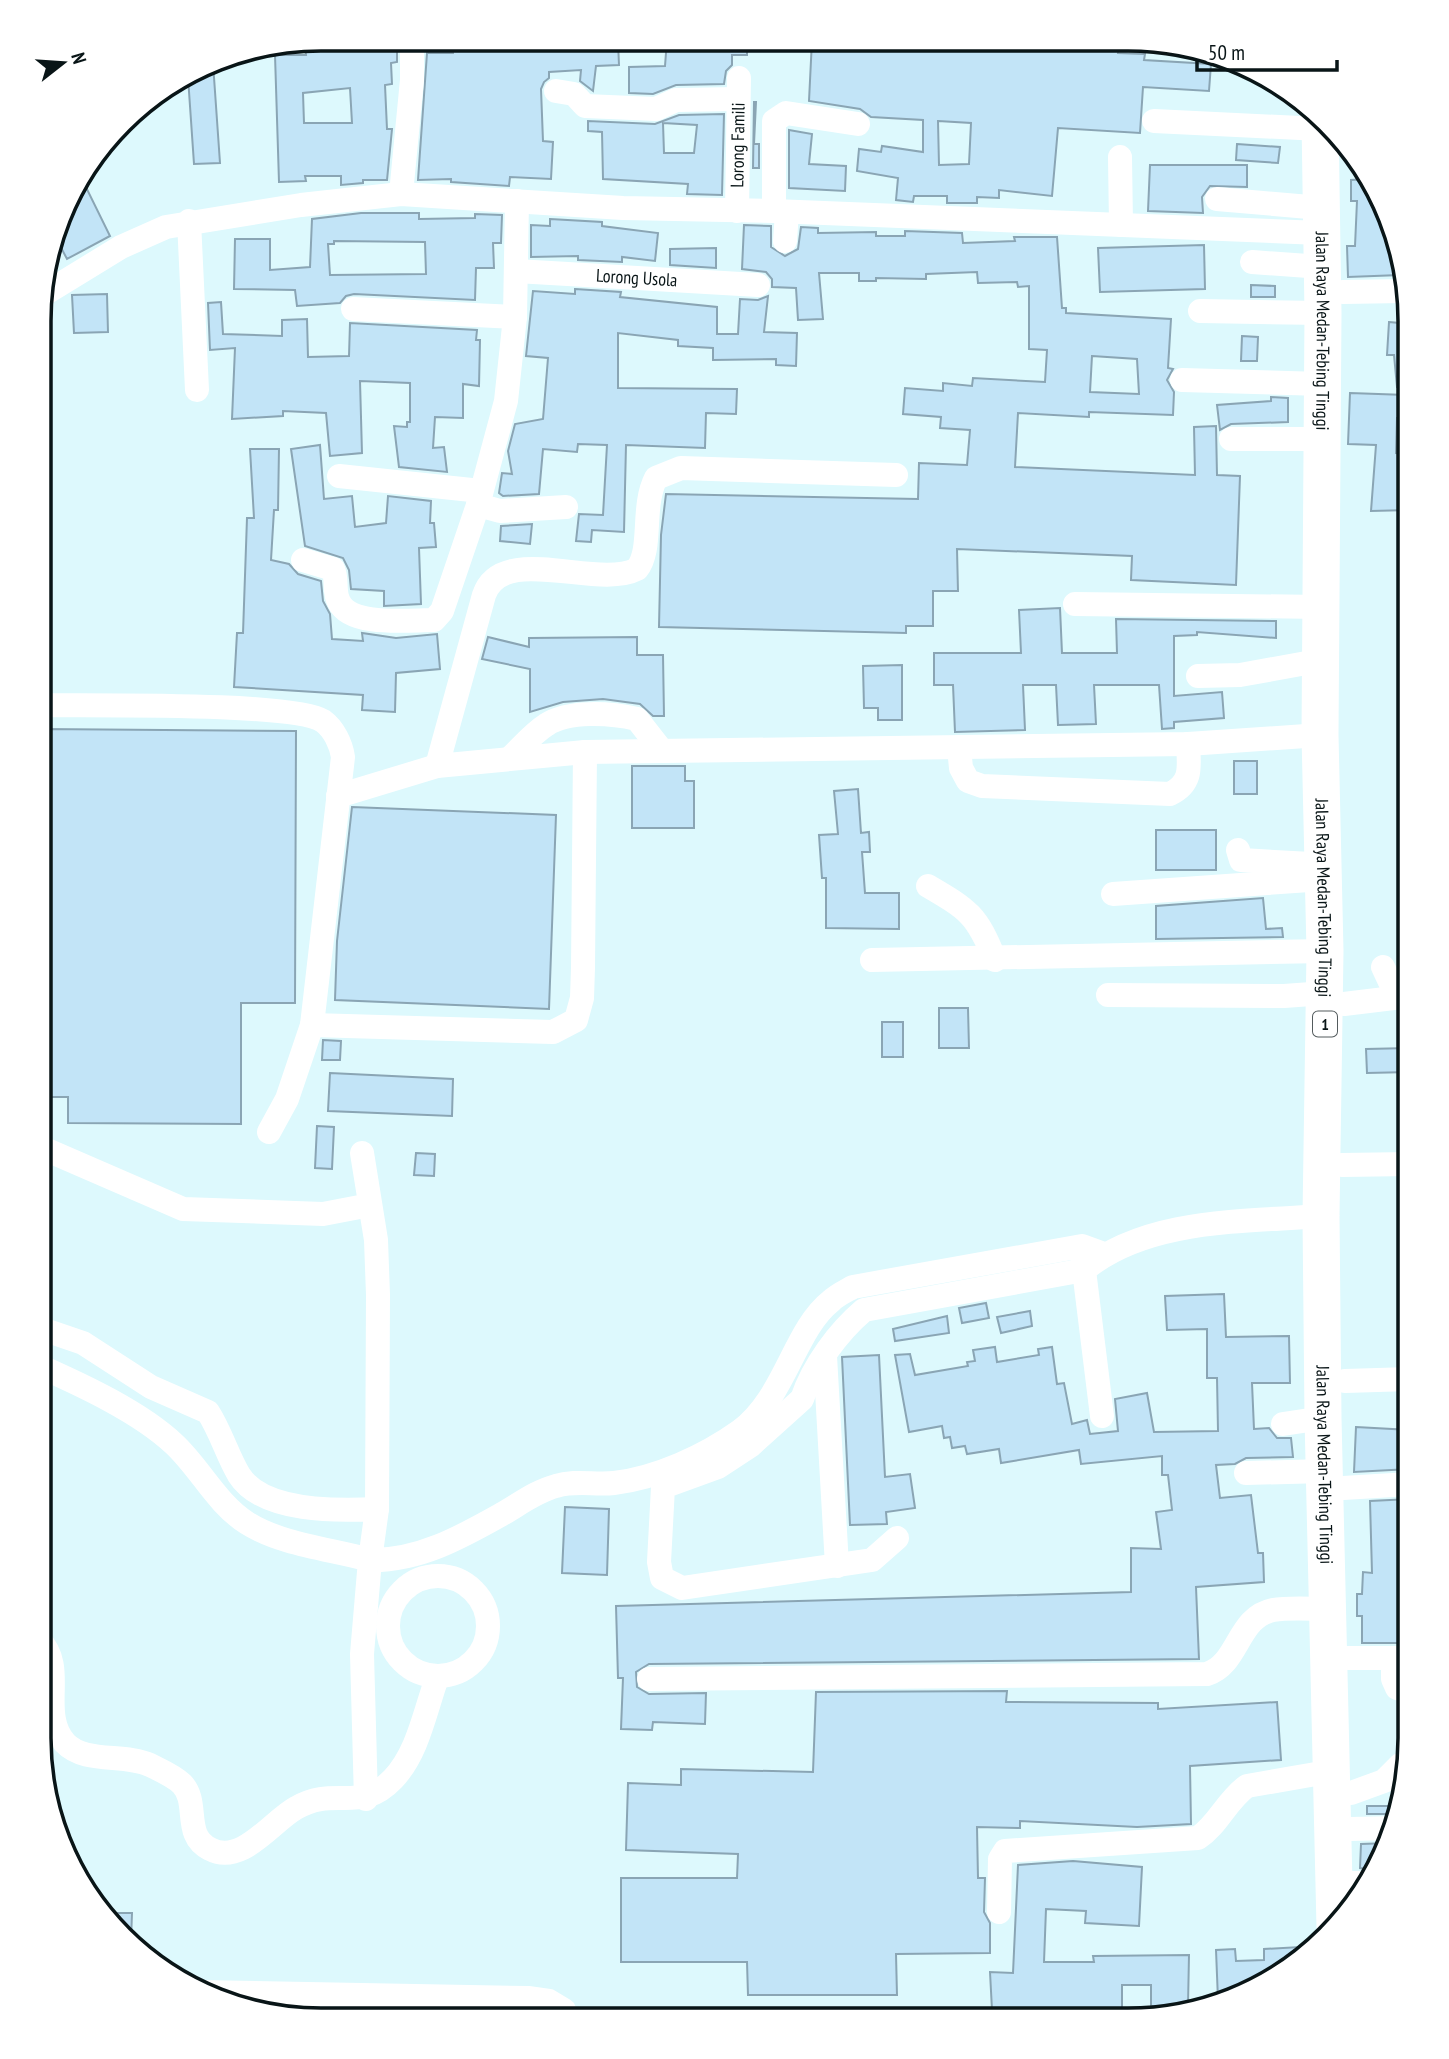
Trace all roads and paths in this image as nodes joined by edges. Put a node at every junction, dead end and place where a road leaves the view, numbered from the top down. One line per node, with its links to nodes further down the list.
1 (412, 51): 9 (street)
2 (556, 91): 12 (street, Lorong Famili)
3 (1154, 121): 5 (street)
4 (858, 124): 13 (street)
5 (1320, 132)
6 (1327, 139): 18 (highway, Jalan Raya Medan-Tebing Tinggi / 1)
7 (1327, 139): 18 (highway, Jalan Raya Medan-Tebing Tinggi / 1)
8 (1120, 157): 15 (street)
9 (401, 194): 11 (street); 14 (street)
10 (1217, 199): 18 (street)
11 (517, 201): 12 (street); 19 (street)
12 (737, 211): 13 (street)
13 (781, 211): 15 (street); 16 (street)
14 (188, 221): 22 (street); 28 (street)
15 (1121, 225): 18 (street)
16 (785, 241)
17 (1252, 262): 18 (street)
18 (1326, 262): 21 (street); 24 (street); 27 (highway, Jalan Raya Medan-Tebing Tinggi / 1); 60 (highway, Jalan Raya Medan-Tebing Tinggi / 1)
19 (516, 271): 20 (street, Lorong Usola); 25 (street)
20 (758, 285)
21 (1396, 288)
22 (53, 289)
23 (353, 309): 25 (street)
24 (1200, 311)
25 (515, 317): 33 (street)
26 (1182, 380): 27 (street)
27 (1322, 384): 30 (highway, Jalan Raya Medan-Tebing Tinggi / 1)
28 (197, 390)
29 (1231, 439): 30 (street)
30 (1322, 439): 37 (highway, Jalan Raya Medan-Tebing Tinggi / 1)
31 (896, 475): 47 (street)
32 (340, 476): 33 (street)
33 (480, 498): 34 (street); 35 (street)
34 (566, 507)
35 (303, 560)
36 (1075, 604): 37 (street)
37 (1322, 607): 38 (highway, Jalan Raya Medan-Tebing Tinggi / 1)
38 (1323, 660): 39 (street); 41 (highway, Jalan Raya Medan-Tebing Tinggi / 1)
39 (1198, 676)
40 (51, 705): 48 (street)
41 (1320, 735): 42 (street); 50 (highway, Jalan Raya Medan-Tebing Tinggi / 1)
42 (1188, 744): 43 (street); 43 (street)
43 (959, 747): 44 (street)
44 (662, 751): 45 (street); 46 (street)
45 (585, 752): 46 (street); 61 (street)
46 (509, 759): 47 (street)
47 (436, 766): 48 (street)
48 (338, 796): 61 (street)
49 (1238, 850): 50 (street)
50 (1319, 879): 52 (street); 53 (highway, Jalan Raya Medan-Tebing Tinggi / 1)
51 (928, 886): 55 (street)
52 (1114, 894)
53 (1325, 951): 55 (street); 60 (highway, Jalan Raya Medan-Tebing Tinggi / 1)
54 (872, 960): 55 (street)
55 (995, 960)
56 (1383, 967): 57 (street)
57 (1398, 988)
58 (1108, 995): 60 (street)
59 (1398, 997): 60 (street)
60 (1334, 998): 66 (highway, Jalan Raya Medan-Tebing Tinggi / 1); 68 (highway, Jalan Raya Medan-Tebing Tinggi / 1)
61 (312, 1025): 62 (street)
62 (269, 1132)
63 (51, 1152): 67 (street)
64 (362, 1153): 67 (street)
65 (1398, 1164): 66 (street)
66 (1342, 1165): 76 (highway, Jalan Raya Medan-Tebing Tinggi / 1)
67 (370, 1205): 83 (street)
68 (1321, 1216): 69 (street); 78 (highway, Jalan Raya Medan-Tebing Tinggi / 1)
69 (1090, 1257): 70 (street); 71 (street); 77 (street)
70 (853, 1287): 71 (street); 85 (street)
71 (864, 1310): 73 (street)
72 (51, 1332): 83 (street)
73 (825, 1356): 86 (street); 86 (street)
74 (51, 1372): 85 (street)
75 (1398, 1379): 76 (street)
76 (1345, 1381): 81 (highway, Jalan Raya Medan-Tebing Tinggi / 1)
77 (1102, 1416)
78 (1323, 1418): 79 (street); 81 (highway, Jalan Raya Medan-Tebing Tinggi / 1)
79 (1283, 1424)
80 (1246, 1473): 81 (street)
81 (1334, 1479): 82 (street); 87 (highway, Jalan Raya Medan-Tebing Tinggi / 1); 89 (highway, Jalan Raya Medan-Tebing Tinggi / 1)
82 (1398, 1483)
83 (377, 1509): 85 (street)
84 (897, 1538): 86 (street)
85 (370, 1559): 99 (street)
86 (837, 1566)
87 (1329, 1609): 93 (street); 98 (highway, Jalan Raya Medan-Tebing Tinggi / 1)
88 (51, 1656): 95 (street)
89 (1348, 1658): 90 (street); 98 (highway, Jalan Raya Medan-Tebing Tinggi / 1)
90 (1398, 1658)
91 (1398, 1666): 94 (street)
92 (437, 1678): 92 (street); 99 (street)
93 (649, 1679)
94 (1398, 1688)
95 (51, 1703)
96 (51, 1703): 99 (street)
97 (1397, 1768): 98 (street)
98 (1342, 1782): 101 (highway, Jalan Raya Medan-Tebing Tinggi / 1); 102 (highway, Jalan Raya Medan-Tebing Tinggi / 1); 103 (street)
99 (366, 1799)
100 (1383, 1828): 101 (street)
101 (1350, 1829): 102 (highway, Jalan Raya Medan-Tebing Tinggi / 1)
102 (1352, 1889)
103 (999, 1912)
104 (230, 1992): 105 (street)
105 (561, 2008)

